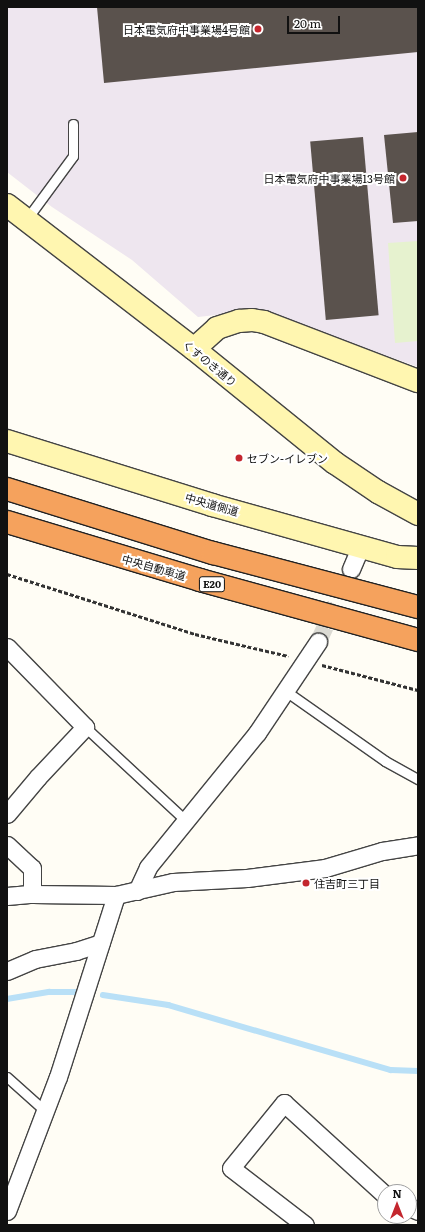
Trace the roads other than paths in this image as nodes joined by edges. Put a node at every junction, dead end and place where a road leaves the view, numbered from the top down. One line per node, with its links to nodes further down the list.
1 (74, 124): 3 (lane)
2 (7, 205): 3 (street, くすのき通り)
3 (26, 220): 4 (street, くすのき通り)
4 (194, 349): 5 (street); 8 (street, くすのき通り)
5 (418, 381)
6 (7, 442): 10 (street, 中央道側道)
7 (7, 489): 13 (highway, bridge)
8 (418, 514)
9 (7, 522): 14 (highway, 中央自動車道 / E20, bridge)
10 (361, 546): 11 (street, 中央道側道); 12 (street)
11 (418, 558)
12 (351, 569)
13 (418, 607)
14 (418, 640)
15 (318, 642): 17 (street)
16 (7, 647): 18 (street)
17 (287, 692): 19 (lane); 21 (street)
18 (85, 727): 20 (street); 21 (lane)
19 (418, 779)
20 (7, 814)
21 (185, 820): 24 (street)
22 (7, 845): 25 (street)
23 (418, 845): 24 (street)
24 (137, 891): 26 (street)
25 (32, 894): 26 (street); 27 (street)
26 (116, 895): 28 (street)
27 (7, 896)
28 (101, 942): 29 (street); 31 (street)
29 (7, 971)
30 (7, 1077): 31 (lane)
31 (45, 1111): 33 (street)
32 (377, 1188): 34 (street)
33 (7, 1211)
34 (305, 1225)

